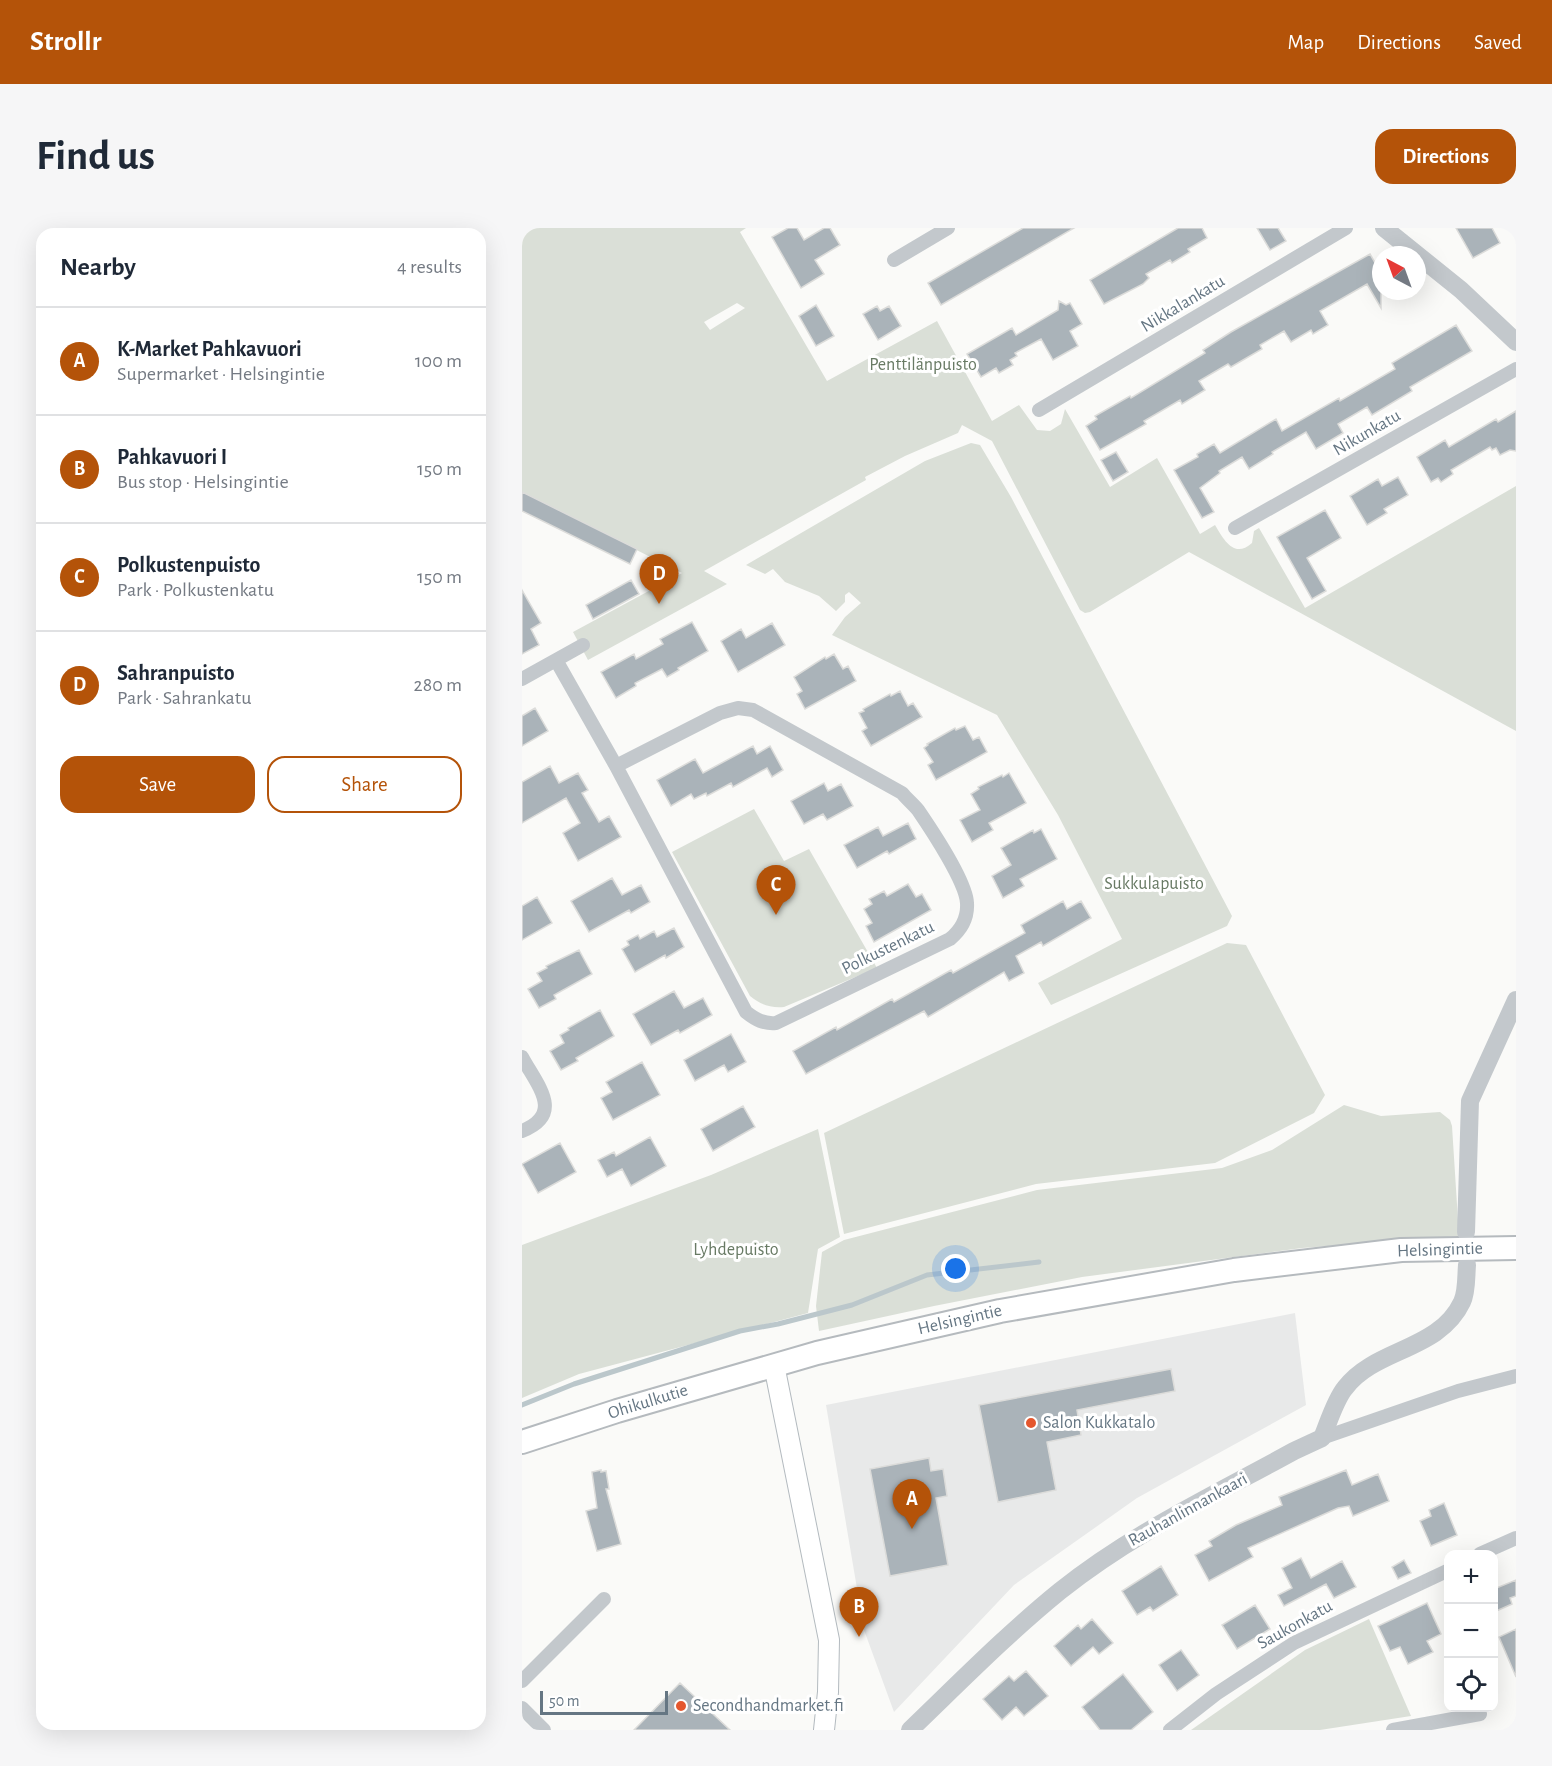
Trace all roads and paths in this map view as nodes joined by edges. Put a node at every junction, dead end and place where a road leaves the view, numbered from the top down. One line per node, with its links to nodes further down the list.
1 (948, 228): 4 (street)
2 (1346, 228): 7 (street, Nikkalankatu)
3 (1388, 229): 5 (street)
4 (894, 260)
5 (1516, 342)
6 (1516, 369): 8 (street, Nikunkatu)
7 (1039, 410)
8 (1235, 528)
9 (583, 645): 10 (street)
10 (556, 660): 11 (street); 12 (street, Polkustenkatu)
11 (522, 679)
12 (616, 766): 12 (street, Polkustenkatu)
13 (1516, 1000): 16 (street)
14 (522, 1057): 15 (street)
15 (522, 1131)
16 (1466, 1232)
17 (1516, 1248): 19 (main road, Helsingintie)
18 (1467, 1265): 21 (street)
19 (774, 1365): 22 (main road, Ohikulkutie); 31 (main road)
20 (1516, 1376): 21 (street, Rauhanlinnankaari)
21 (1322, 1438): 32 (street, Rauhanlinnankaari)
22 (522, 1442)
23 (1516, 1538): 24 (street)
24 (1489, 1550)
25 (1444, 1572): 33 (street, Saukonkatu)
26 (604, 1599): 27 (street)
27 (522, 1680)
28 (522, 1708): 30 (street)
29 (1480, 1714): 34 (street)
30 (544, 1730)
31 (824, 1730)
32 (910, 1730)
33 (1170, 1730)
34 (1394, 1730)

